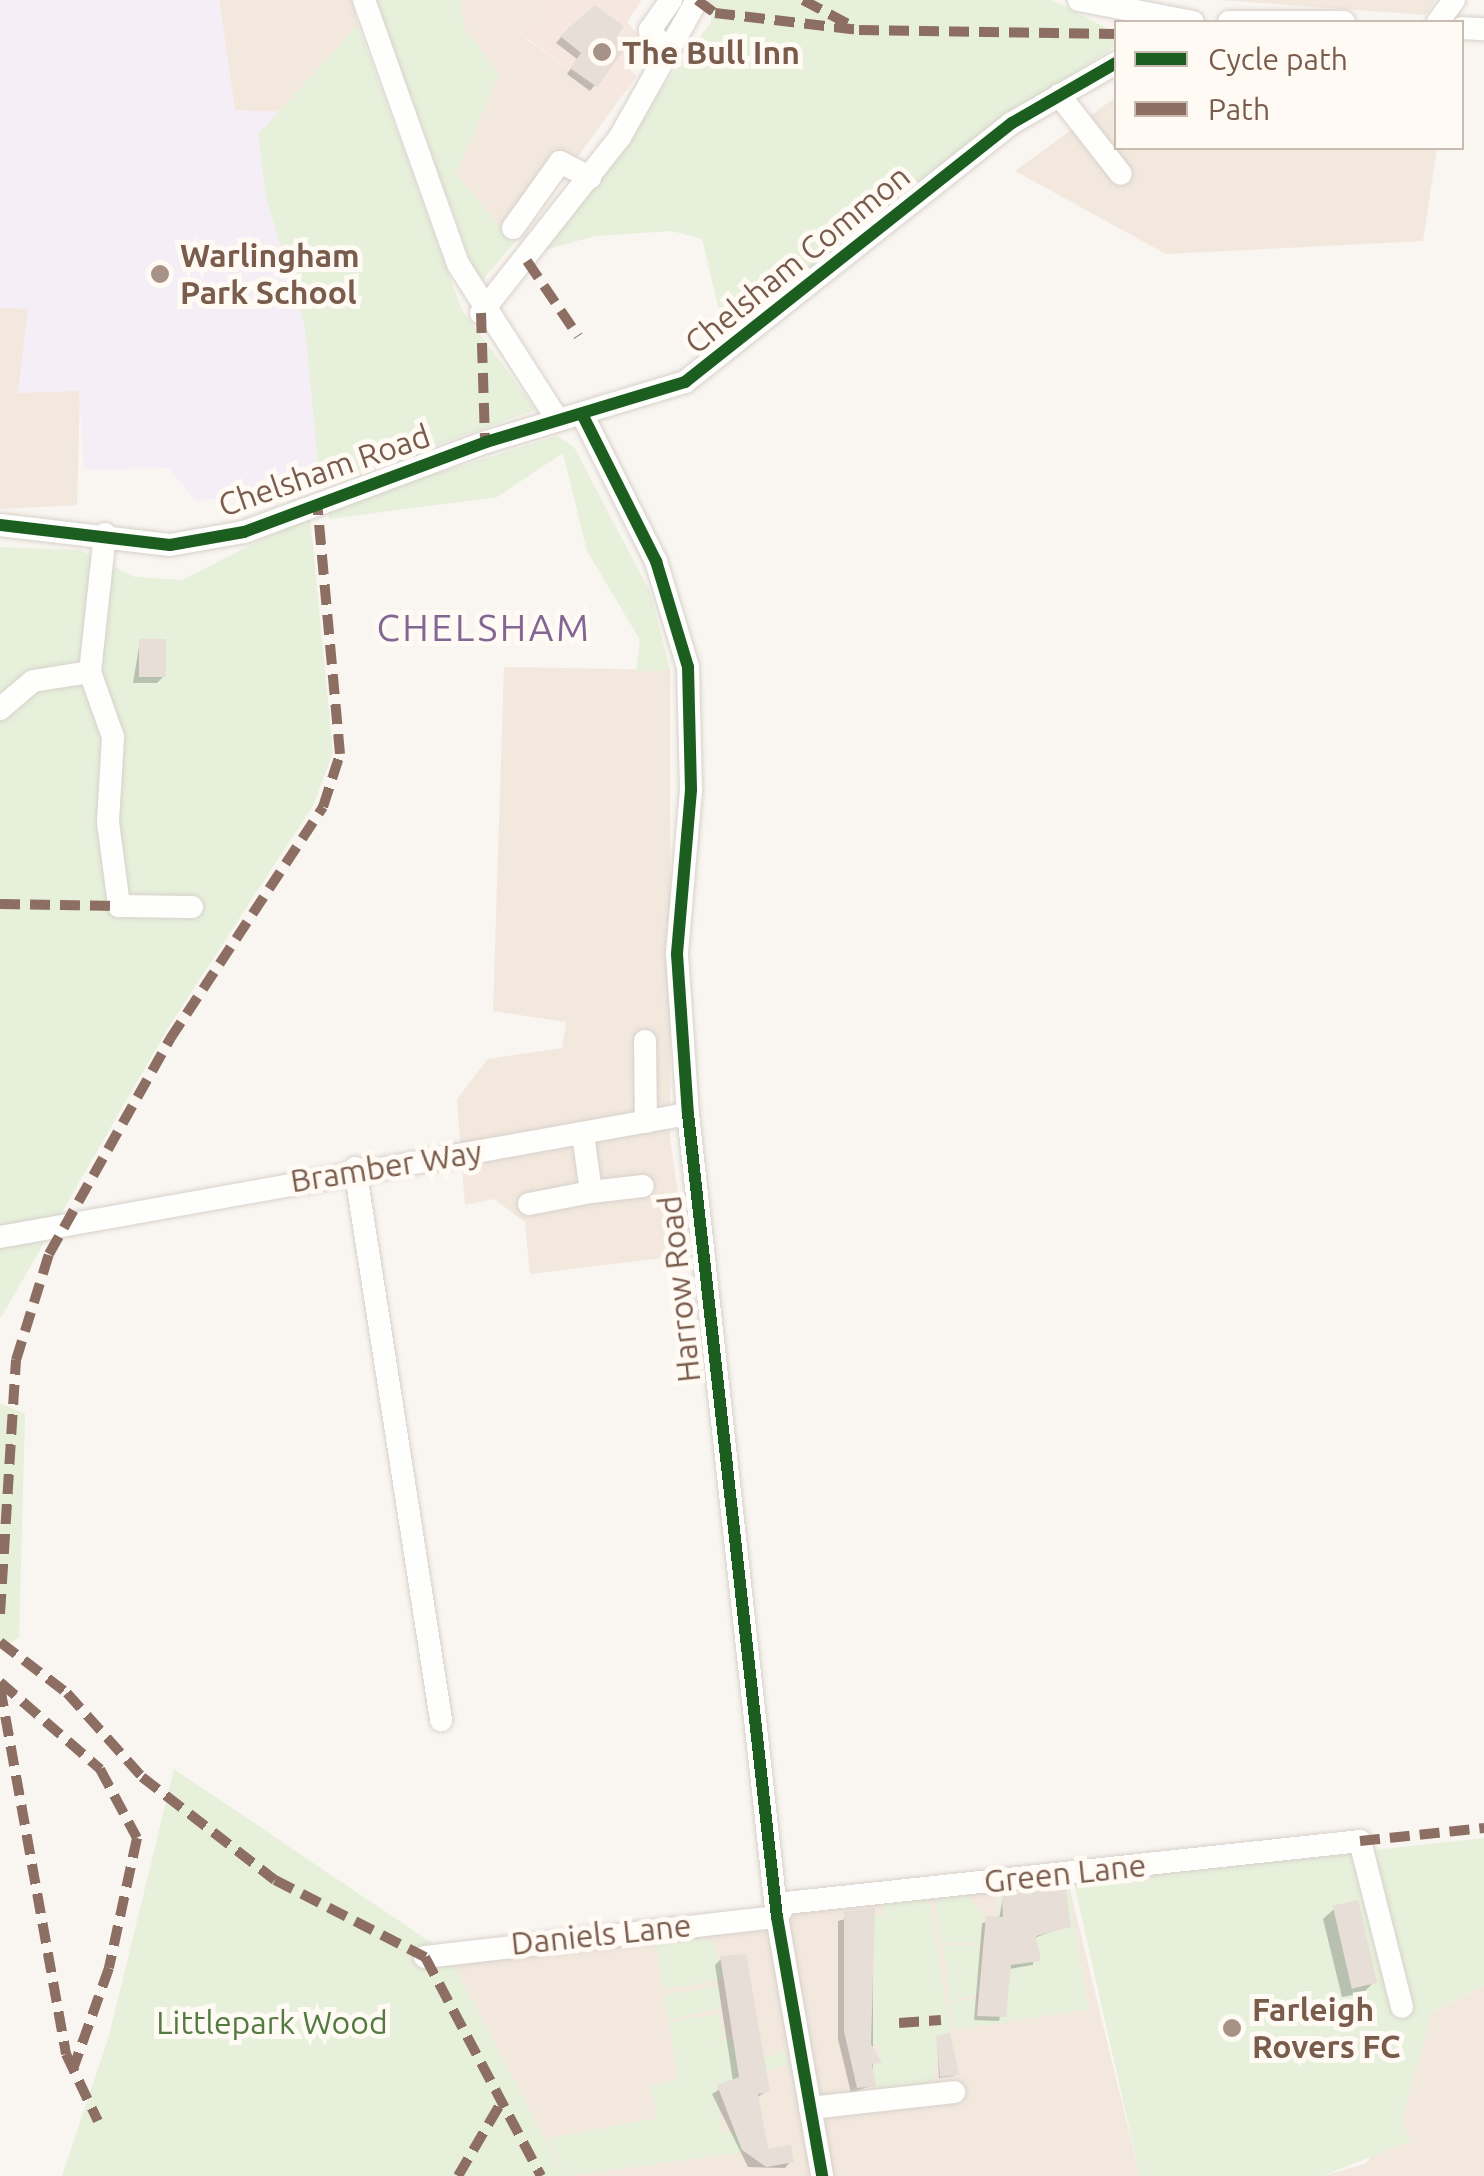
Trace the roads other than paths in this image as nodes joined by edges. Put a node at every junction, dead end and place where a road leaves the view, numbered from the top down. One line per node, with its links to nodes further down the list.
1 (364, 0): 14 (street)
2 (671, 0): 8 (street)
3 (697, 0): 8 (street)
4 (1079, 0): 6 (street)
5 (1454, 0): 7 (street)
6 (1183, 20)
7 (1438, 20)
8 (664, 48): 12 (street)
9 (1114, 64): 10 (street, Chelsham Common)
10 (1059, 95): 11 (street); 15 (street, Chelsham Common)
11 (1121, 174)
12 (590, 178): 13 (street); 14 (street)
13 (513, 228)
14 (481, 314): 16 (street)
15 (582, 414): 16 (street, Chelsham Common); 24 (street, Harrow Road)
16 (557, 419): 17 (street, Chelsham Common)
17 (486, 442): 19 (street, Chelsham Road)
18 (0, 525): 19 (street, Chelsham Road)
19 (105, 534): 20 (street)
20 (90, 672): 21 (street); 22 (street)
21 (0, 709)
22 (192, 907)
23 (645, 1041): 25 (street)
24 (688, 1114): 25 (street, Bramber Way); 33 (street, Harrow Road)
25 (646, 1122): 26 (street, Bramber Way)
26 (583, 1134): 27 (street, Bramber Way); 29 (street)
27 (355, 1168): 31 (street, Bramber Way); 32 (street)
28 (643, 1186): 29 (street)
29 (592, 1192): 30 (street)
30 (529, 1204)
31 (0, 1237)
32 (441, 1720)
33 (777, 1917): 34 (street, Daniels Lane); 35 (street, Green Lane); 37 (street, Harrow Road)
34 (425, 1957)
35 (1402, 2007)
36 (954, 2092): 37 (street)
37 (810, 2108): 38 (street, Harrow Road)
38 (822, 2176)

